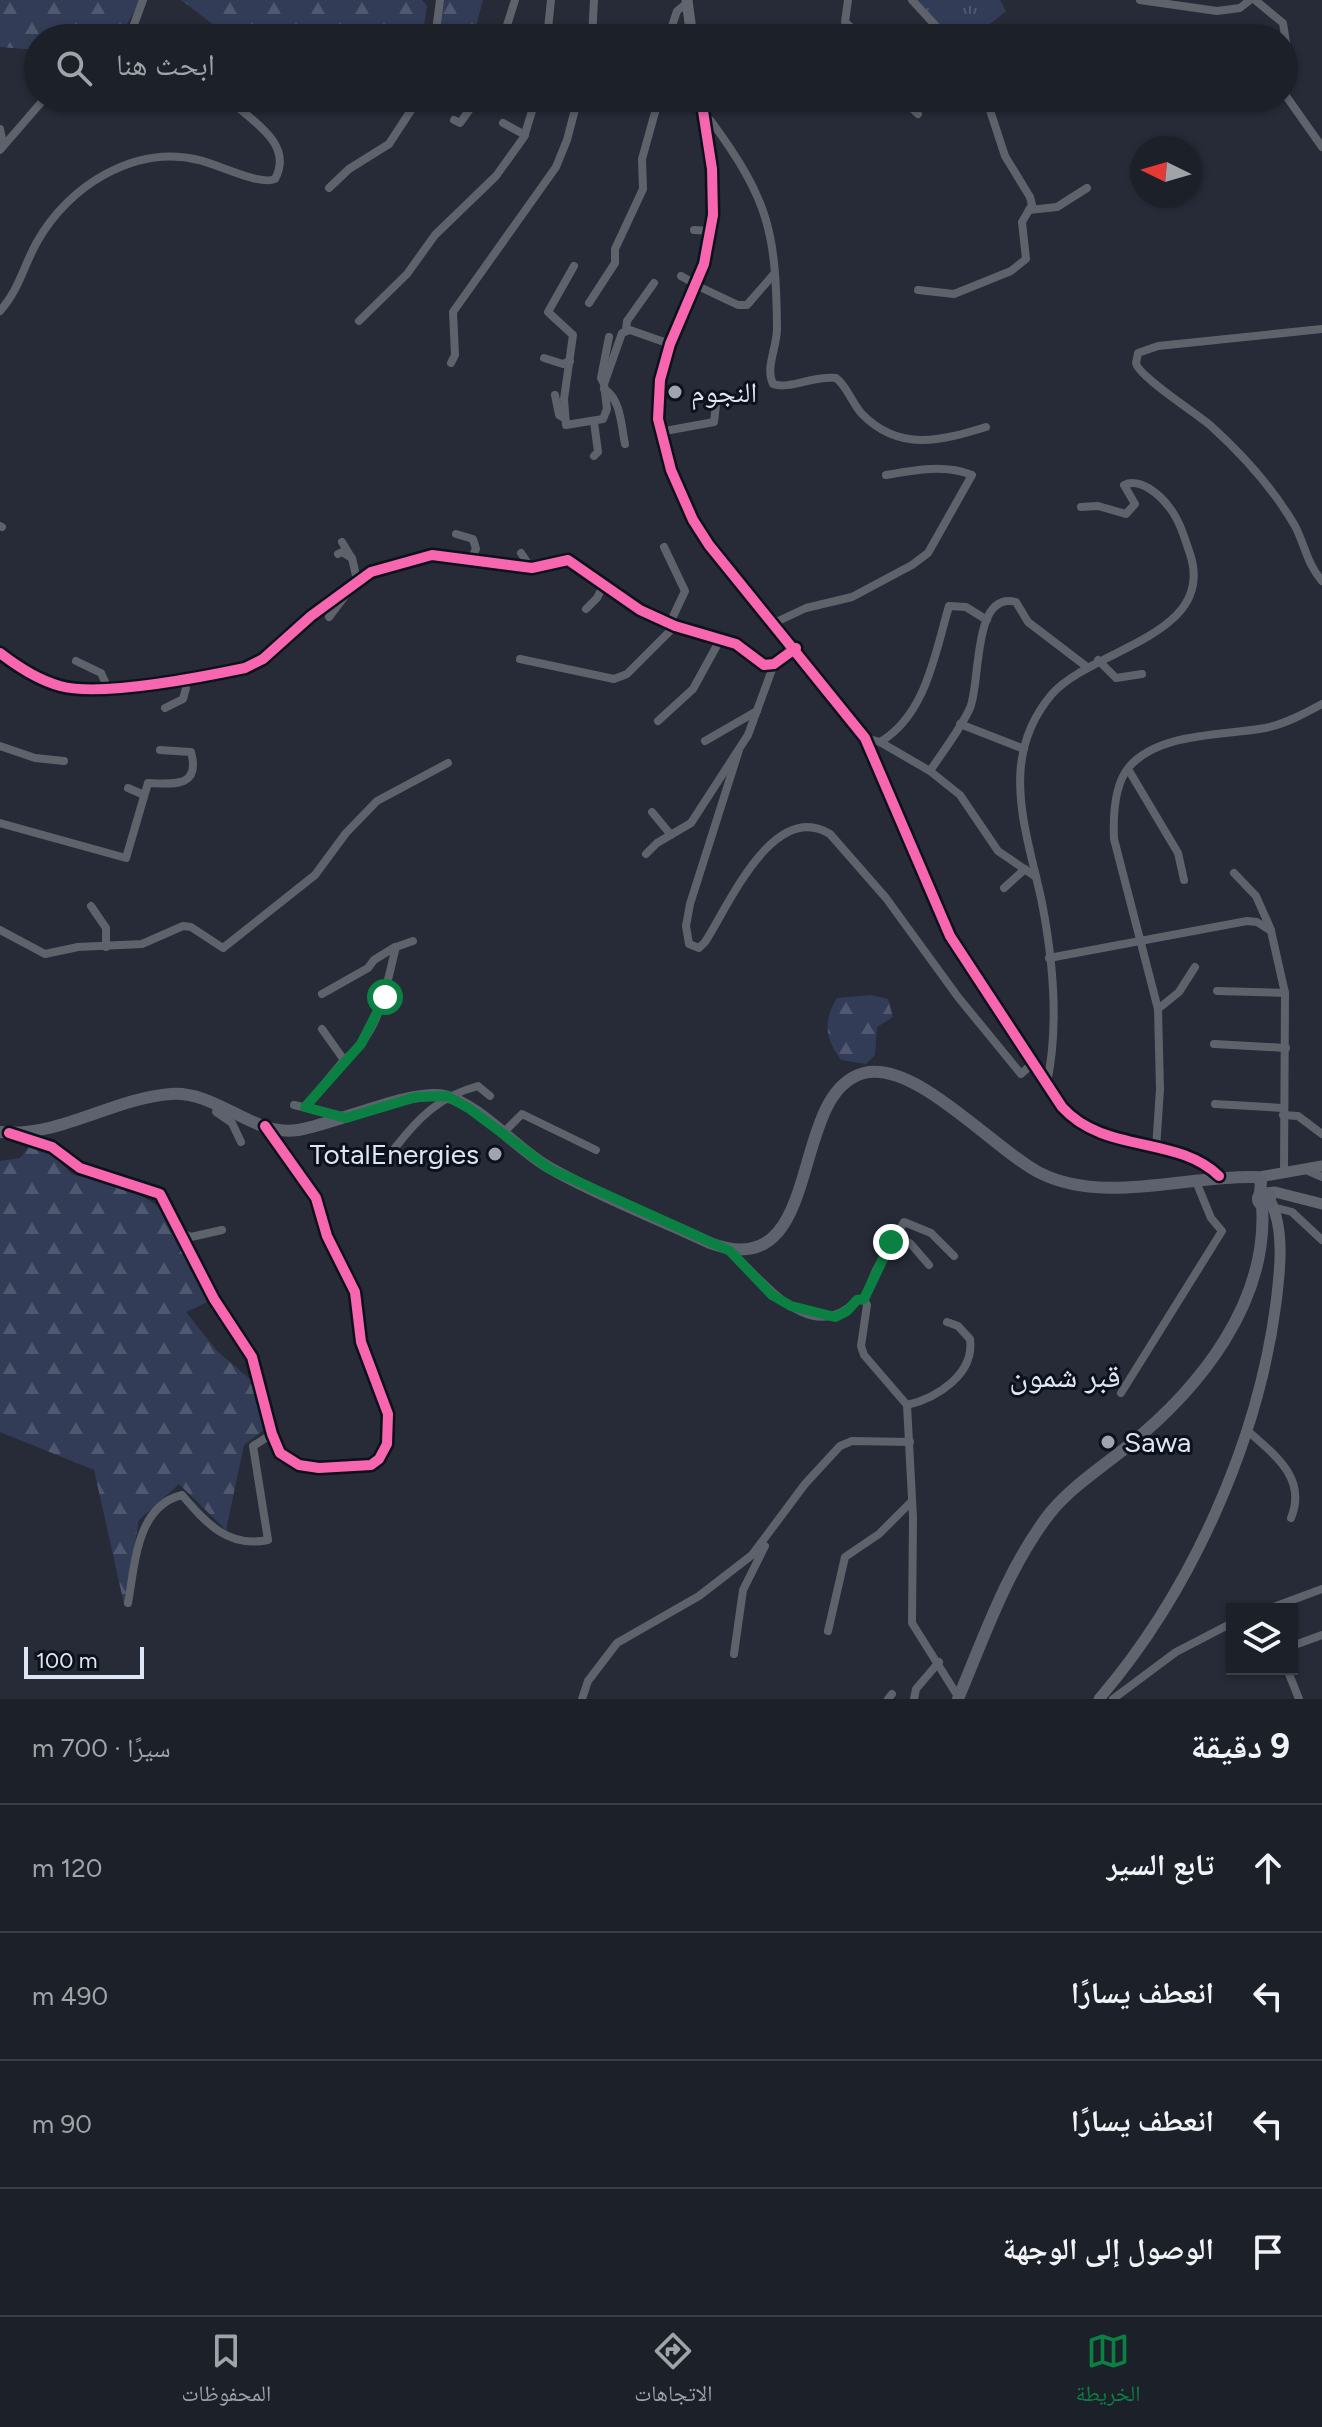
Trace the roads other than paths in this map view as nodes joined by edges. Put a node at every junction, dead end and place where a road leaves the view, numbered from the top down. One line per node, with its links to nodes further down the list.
1 (143, 0): 11 (street)
2 (440, 0): 12 (street)
3 (515, 0): 13 (street)
4 (551, 0): 14 (street)
5 (594, 0): 15 (street)
6 (848, 0): 18 (street)
7 (912, 0): 19 (street)
8 (1140, 0): 9 (street)
9 (1253, 0): 20 (street)
10 (689, 1): 16 (street); 17 (street)
11 (134, 24)
12 (437, 24)
13 (507, 24)
14 (548, 24)
15 (593, 24)
16 (673, 24)
17 (693, 24)
18 (847, 24)
19 (934, 24)
20 (1283, 24)
21 (32, 112): 37 (street)
22 (243, 112): 51 (street)
23 (410, 112): 39 (street)
24 (468, 112): 32 (street)
25 (532, 112): 36 (street)
26 (574, 112): 59 (street)
27 (655, 112): 50 (street)
28 (705, 112): 43 (street)
29 (708, 112): 33 (street)
30 (991, 112): 41 (street)
31 (1297, 112): 38 (street)
32 (454, 120)
33 (711, 121): 45 (street); 48 (street)
34 (503, 123): 36 (street)
35 (0, 129): 37 (street)
36 (525, 135): 52 (street)
37 (2, 146)
38 (1322, 147)
39 (329, 188)
40 (1087, 188): 41 (street)
41 (1028, 210): 49 (street)
42 (694, 230): 43 (street)
43 (711, 231): 48 (street)
44 (574, 266): 58 (street)
45 (774, 274): 48 (street); 65 (street)
46 (681, 276): 48 (street)
47 (654, 283): 54 (street)
48 (699, 286): 56 (street); 66 (street)
49 (918, 290)
50 (589, 303)
51 (0, 311)
52 (359, 321)
53 (1322, 329): 81 (street)
54 (626, 330): 56 (street); 60 (street)
55 (609, 337): 60 (street)
56 (670, 344): 69 (street)
57 (544, 358): 58 (street)
58 (570, 361): 63 (street)
59 (451, 363)
60 (604, 386): 64 (street); 67 (street)
61 (555, 395): 63 (street)
62 (716, 405): 66 (street)
63 (565, 419): 64 (street)
64 (594, 422): 68 (street)
65 (986, 427)
66 (665, 431): 69 (street)
67 (625, 444)
68 (594, 456)
69 (671, 470): 86 (street)
70 (886, 475): 86 (street)
71 (1081, 507): 92 (street)
72 (456, 534): 77 (street)
73 (342, 542): 78 (street)
74 (664, 547): 87 (street)
75 (521, 553): 79 (street)
76 (338, 554): 78 (street)
77 (472, 557): 79 (street); 80 (street)
78 (352, 558): 80 (street)
79 (523, 567): 82 (street)
80 (357, 580): 84 (street); 97 (street)
81 (1322, 581)
82 (604, 584): 83 (street); 87 (street)
83 (586, 609)
84 (329, 617)
85 (987, 620): 95 (street); 105 (street); 108 (street)
86 (774, 623): 89 (street)
87 (673, 625): 88 (street); 91 (street)
88 (721, 638): 94 (street); 104 (street)
89 (796, 648): 94 (street); 106 (street)
90 (0, 653): 98 (street)
91 (520, 659)
92 (1098, 660): 95 (street); 96 (street)
93 (76, 661): 98 (street)
94 (774, 664): 101 (street)
95 (1087, 667): 110 (street)
96 (1142, 674)
97 (182, 677): 98 (street); 100 (street)
98 (107, 686)
99 (1322, 704): 103 (street)
100 (165, 708)
101 (757, 710): 107 (street); 112 (street)
102 (1322, 710): 103 (street)
103 (1309, 711): 115 (street)
104 (658, 721)
105 (960, 724): 110 (street); 116 (street)
106 (865, 738): 108 (street); 147 (street)
107 (705, 741)
108 (880, 742): 116 (street)
109 (0, 746): 113 (street)
110 (1024, 749): 125 (street)
111 (160, 750): 118 (street)
112 (739, 750): 121 (street); 147 (street)
113 (64, 761)
114 (448, 763): 133 (street)
115 (1128, 769): 126 (street); 132 (street)
116 (930, 771): 123 (street)
117 (128, 788): 118 (street)
118 (144, 795): 120 (street)
119 (652, 812): 121 (street)
120 (0, 823)
121 (671, 835): 122 (street)
122 (646, 854)
123 (1025, 869): 125 (street); 127 (street)
124 (1234, 873): 130 (street)
125 (1037, 878): 135 (street)
126 (1184, 880)
127 (1004, 888)
128 (91, 906): 133 (street)
129 (0, 930): 133 (street)
130 (1271, 931): 132 (street); 140 (street)
131 (413, 941): 134 (street)
132 (1141, 941): 135 (street); 142 (street)
133 (106, 947)
134 (396, 947): 136 (street); 138 (street)
135 (1049, 958): 148 (street)
136 (370, 965): 138 (street); 141 (street)
137 (1195, 967): 142 (street)
138 (388, 975): 146 (street)
139 (1217, 991): 140 (street)
140 (1285, 993): 145 (street)
141 (322, 994)
142 (1158, 1009): 165 (street)
143 (322, 1029): 146 (street)
144 (1214, 1044): 145 (street)
145 (1286, 1048): 156 (street)
146 (344, 1060): 155 (street)
147 (1033, 1063): 148 (street)
148 (1047, 1083): 165 (street)
149 (447, 1096): 150 (street); 158 (main road); 161 (main road); 164 (street)
150 (490, 1096)
151 (218, 1103): 159 (main road); 160 (main road); 163 (street)
152 (1215, 1104): 156 (street)
153 (294, 1105): 155 (street)
154 (528, 1105): 157 (street)
155 (305, 1107): 158 (street)
156 (1283, 1111): 162 (street); 169 (street)
157 (522, 1114): 161 (street); 166 (street)
158 (346, 1118): 159 (main road)
159 (265, 1126): 188 (street)
160 (4, 1132): 177 (street)
161 (502, 1134): 180 (main road)
162 (1322, 1134)
163 (241, 1142)
164 (395, 1148)
165 (1156, 1149): 170 (street)
166 (596, 1150)
167 (1322, 1166): 168 (street)
168 (1303, 1169): 169 (street); 172 (street)
169 (1284, 1172): 171 (street)
170 (1219, 1176): 171 (main road); 173 (main road)
171 (1259, 1177): 174 (main road)
172 (1322, 1177)
173 (1195, 1179): 180 (main road); 185 (street)
174 (1266, 1200): 175 (street); 178 (street); 187 (street); 205 (main road)
175 (1322, 1204)
176 (222, 1230): 177 (street)
177 (184, 1234): 188 (street)
178 (1322, 1240)
179 (891, 1242): 181 (street); 182 (street); 183 (street)
180 (730, 1251): 183 (street)
181 (954, 1256)
182 (929, 1265)
183 (864, 1299): 186 (street)
184 (947, 1322): 186 (street)
185 (1121, 1393)
186 (907, 1405): 189 (street)
187 (1249, 1432): 191 (street); 206 (street)
188 (272, 1434): 194 (street)
189 (910, 1442): 190 (street); 192 (street)
190 (912, 1501): 197 (street); 201 (street)
191 (1291, 1518)
192 (777, 1524): 200 (street); 203 (street)
193 (1322, 1589): 195 (street)
194 (128, 1603)
195 (1284, 1603)
196 (1226, 1626): 207 (street)
197 (828, 1631)
198 (1322, 1635): 199 (street)
199 (1298, 1644)
200 (734, 1654)
201 (939, 1662): 204 (street); 205 (street)
202 (1289, 1675): 208 (street)
203 (582, 1699)
204 (914, 1699)
205 (959, 1699)
206 (1099, 1699)
207 (1113, 1699)
208 (1299, 1699)

